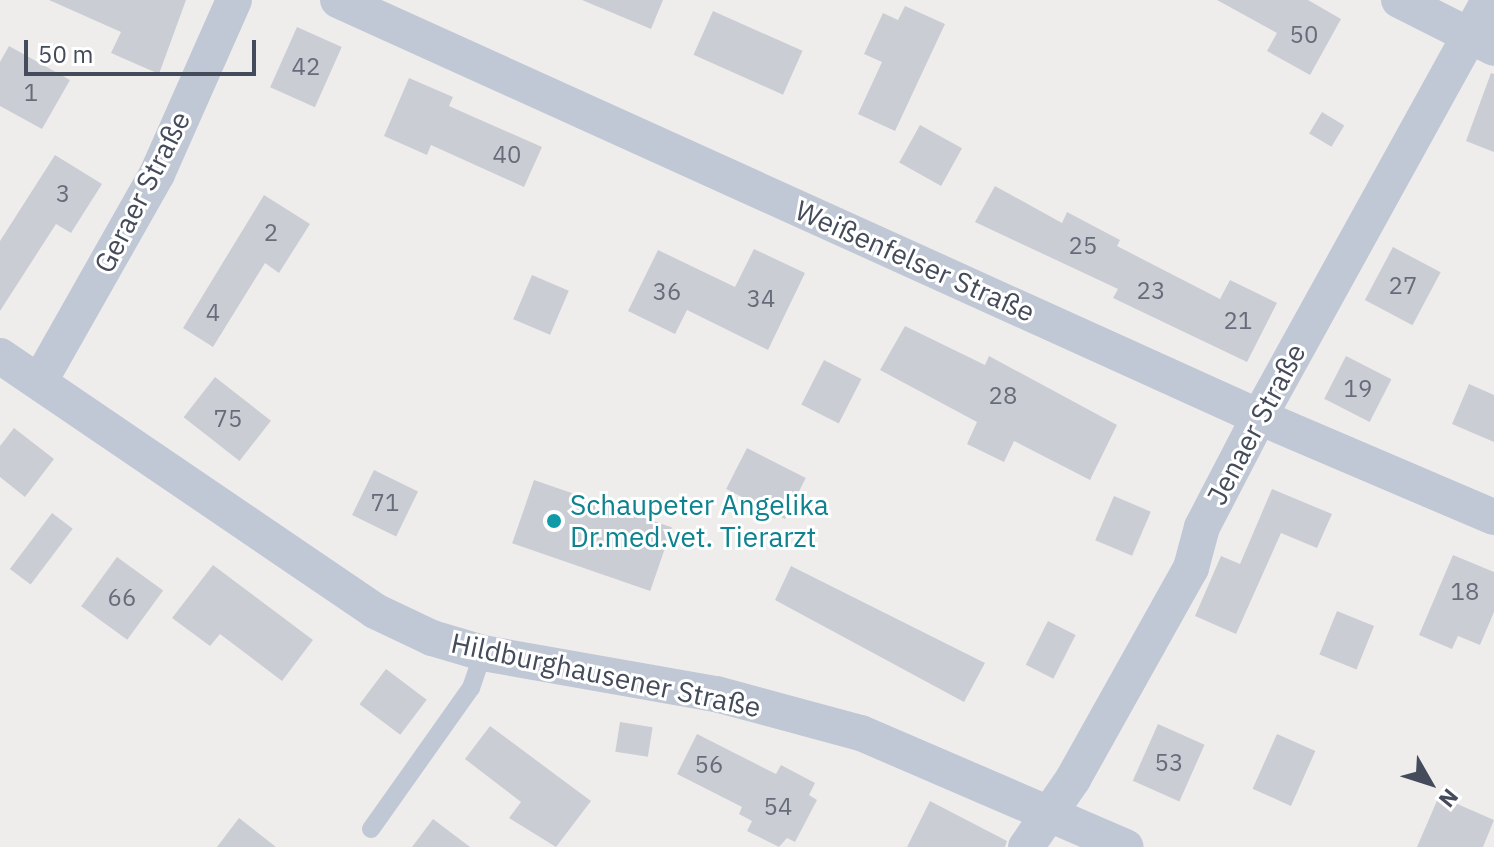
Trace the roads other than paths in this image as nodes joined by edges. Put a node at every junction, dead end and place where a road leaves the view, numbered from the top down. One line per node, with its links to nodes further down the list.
1 (234, 0): 7 (street, Geraer Straße)
2 (338, 0): 8 (street, Weißenfelser Straße)
3 (1399, 0): 5 (street)
4 (1489, 0): 5 (street, Jenaer Straße)
5 (1481, 43): 8 (street, Jenaer Straße)
6 (0, 356): 7 (street, Hildburghausener Straße)
7 (41, 379): 10 (street, Hildburghausener Straße)
8 (1259, 417): 9 (street, Weißenfelser Straße); 11 (street, Jenaer Straße)
9 (1494, 517)
10 (483, 653): 11 (street, Hildburghausener Straße); 12 (lane)
11 (1045, 812): 13 (street, Jenaer Straße); 14 (street, Hildburghausener Straße)
12 (371, 829)
13 (1026, 847)
14 (1126, 847)

